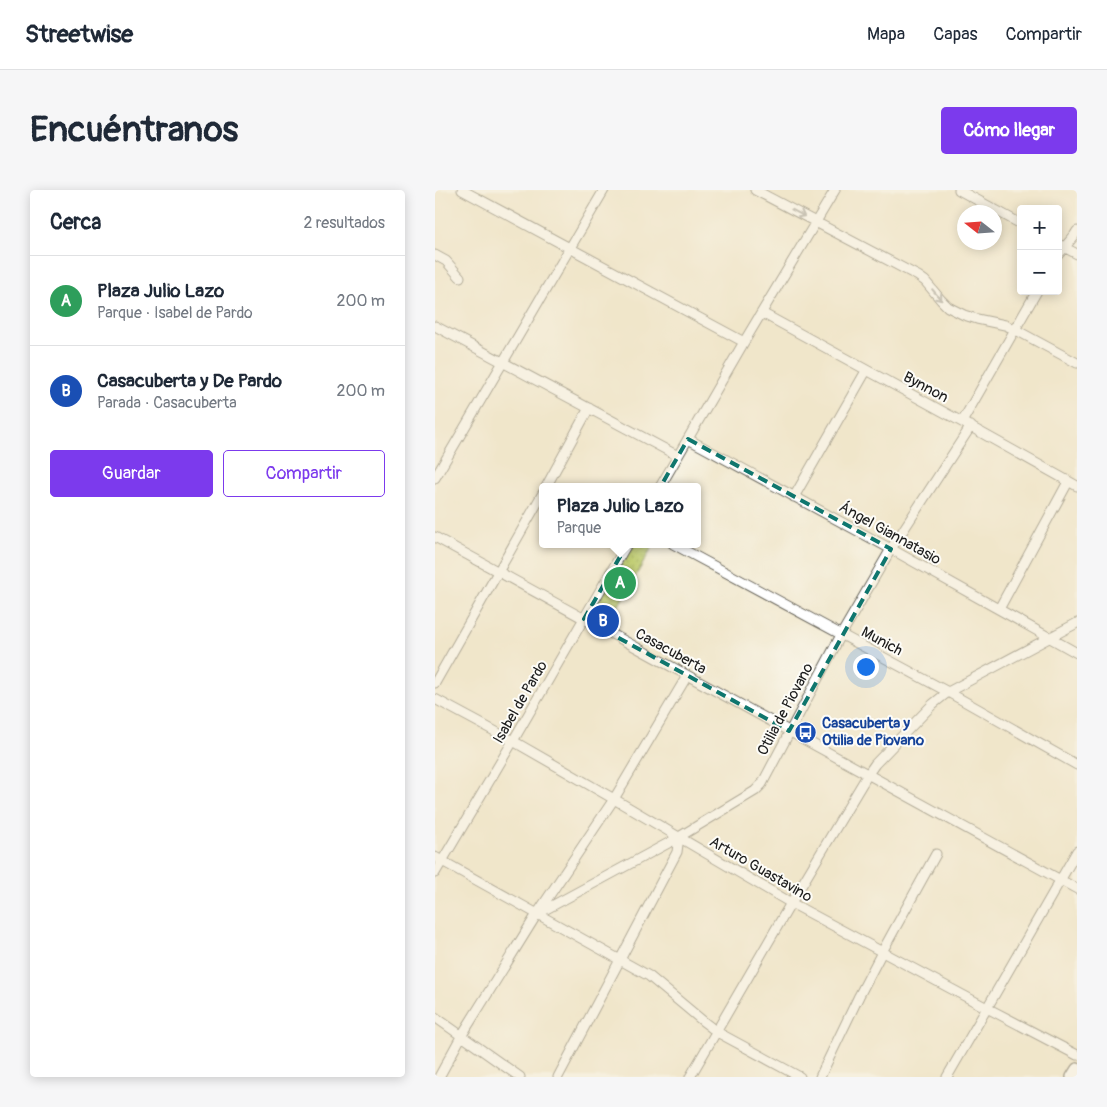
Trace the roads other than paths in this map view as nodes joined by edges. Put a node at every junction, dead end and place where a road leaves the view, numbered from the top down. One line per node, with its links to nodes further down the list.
1 (461, 190): 10 (street)
2 (604, 190): 10 (street)
3 (755, 190): 6 (street, one-way to 6)
4 (835, 190): 6 (street)
5 (959, 190): 7 (street)
6 (816, 222): 16 (street); 18 (street, one-way to 18)
7 (1017, 222)
8 (1077, 230): 9 (street)
9 (1062, 247)
10 (570, 250): 19 (street); 20 (street)
11 (1062, 250): 12 (street)
12 (1077, 254)
13 (435, 255): 14 (street)
14 (459, 277)
15 (1035, 295): 18 (street, Otilia de Piovano)
16 (762, 313): 19 (street); 22 (street, Bynnon)
17 (435, 326): 20 (street)
18 (1015, 330): 21 (street); 24 (street, Otilia de Piovano)
19 (744, 342): 25 (street)
20 (502, 362): 23 (street); 27 (street)
21 (1077, 363)
22 (866, 370): 24 (street, Bynnon); 32 (street)
23 (589, 408): 26 (street); 29 (street)
24 (966, 424): 28 (street, Bynnon); 37 (street, Otilia de Piovano)
25 (689, 439): 26 (street); 32 (street, Ángel Giannatasio)
26 (678, 456): 30 (street)
27 (435, 478)
28 (1068, 482): 31 (street, Bynnon); 39 (street)
29 (548, 483)
30 (662, 483)
31 (1077, 486)
32 (794, 497): 37 (street, Ángel Giannatasio)
33 (539, 499): 38 (street)
34 (435, 537): 38 (street, Casacuberta)
35 (625, 548): 40 (street, Isabel de Pardo)
36 (680, 548): 42 (street, Munich)
37 (891, 549): 39 (street, Ángel Giannatasio); 42 (street, Otilia de Piovano)
38 (498, 573): 40 (street, Casacuberta); 46 (street)
39 (999, 609): 43 (street, Ángel Giannatasio)
40 (584, 619): 45 (street, Casacuberta); 50 (street, Isabel de Pardo)
41 (1077, 623): 43 (street)
42 (841, 635): 47 (street, Munich); 49 (street, Otilia de Piovano)
43 (1050, 638): 44 (street, Ángel Giannatasio); 47 (street)
44 (1077, 653)
45 (687, 676): 49 (street, Casacuberta); 53 (street)
46 (435, 683)
47 (948, 692): 51 (street, Munich); 52 (street)
48 (435, 699): 50 (street, Arturo Guastavino)
49 (789, 731): 52 (street, Casacuberta); 54 (street, Otilia de Piovano)
50 (513, 741): 53 (street, Arturo Guastavino); 57 (street, Isabel de Pardo)
51 (1077, 765)
52 (868, 774): 59 (street, Casacuberta); 61 (street)
53 (614, 799): 54 (street, Arturo Guastavino); 62 (street)
54 (679, 837): 61 (street, Arturo Guastavino); 62 (street, Otilia de Piovano); 64 (street)
55 (1077, 851): 59 (street)
56 (936, 854): 63 (street)
57 (438, 859): 58 (street, Isabel de Pardo); 62 (street)
58 (435, 873)
59 (1060, 879): 60 (street, Casacuberta); 65 (street)
60 (1077, 889)
61 (791, 903): 63 (street, Arturo Guastavino); 67 (street)
62 (537, 914): 64 (street); 68 (street)
63 (882, 952): 65 (street, Arturo Guastavino); 76 (street)
64 (620, 960): 67 (street); 73 (street)
65 (987, 1008): 69 (street, Arturo Guastavino); 77 (street)
66 (435, 1016): 68 (street)
67 (717, 1032): 74 (street); 75 (street)
68 (462, 1035): 71 (street); 72 (street)
69 (1077, 1054)
70 (1077, 1069): 78 (street)
71 (439, 1077)
72 (520, 1077)
73 (558, 1077)
74 (691, 1077)
75 (800, 1077)
76 (820, 1077)
77 (947, 1077)
78 (1072, 1077)

